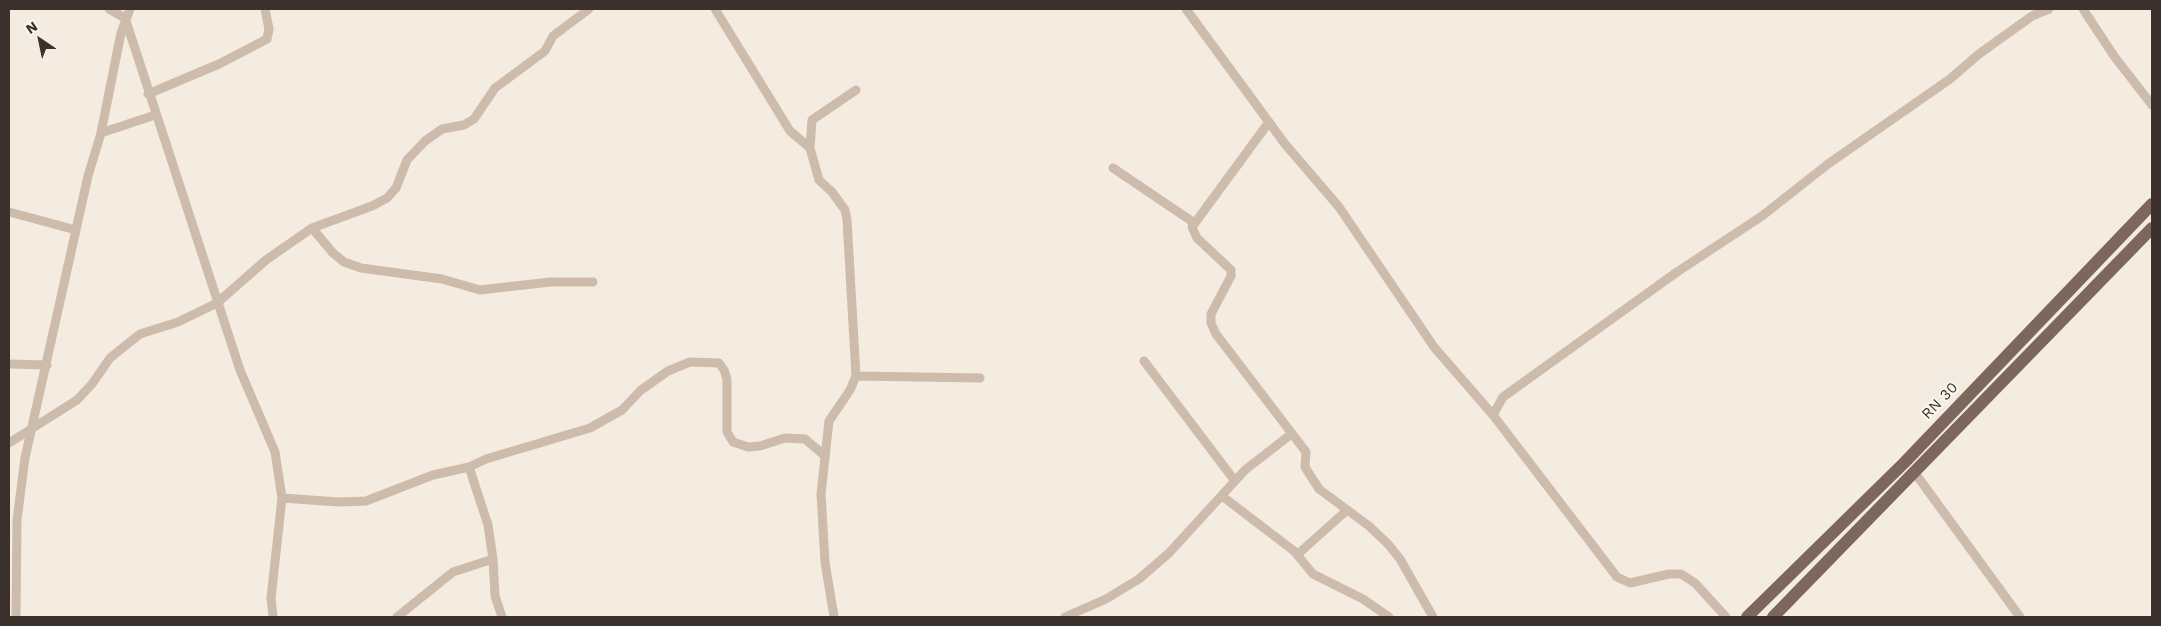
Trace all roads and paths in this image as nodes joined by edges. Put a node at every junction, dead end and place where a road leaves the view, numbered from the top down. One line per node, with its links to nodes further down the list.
1 (109, 9): 9 (street)
2 (130, 9): 9 (street)
3 (265, 9): 11 (street)
4 (589, 9): 21 (street)
5 (715, 9): 16 (street)
6 (1186, 9): 14 (street)
7 (2049, 9): 31 (street)
8 (2083, 9): 12 (street)
9 (125, 18): 11 (street); 15 (street)
10 (856, 90): 16 (street)
11 (148, 94): 13 (street)
12 (2152, 104)
13 (156, 115): 15 (street); 25 (street)
14 (1269, 122): 20 (street); 31 (street)
15 (101, 133): 23 (street)
16 (810, 148): 29 (street)
17 (1113, 168): 20 (street)
18 (2152, 204): 53 (main road, RN 30 / RN 30)
19 (9, 212): 23 (street)
20 (1193, 222): 33 (street)
21 (312, 228): 24 (street); 25 (street)
22 (2152, 228): 37 (main road)
23 (76, 230): 28 (street)
24 (593, 282)
25 (217, 303): 32 (street); 40 (street)
26 (1144, 361): 38 (street)
27 (9, 364): 28 (street)
28 (47, 365): 32 (street)
29 (856, 376): 30 (street); 35 (street)
30 (980, 378)
31 (1493, 415): 52 (street)
32 (32, 429): 34 (street); 44 (street)
33 (1290, 435): 38 (street); 41 (street)
34 (9, 443)
35 (824, 455): 36 (street); 48 (street)
36 (469, 468): 40 (street); 43 (street)
37 (1914, 473): 54 (main road); 55 (street)
38 (1235, 481): 39 (street)
39 (1222, 496): 42 (street); 49 (street)
40 (282, 498): 45 (street)
41 (1346, 511): 42 (street); 51 (street)
42 (1298, 554): 50 (street)
43 (493, 559): 46 (street); 47 (street)
44 (16, 617)
45 (273, 617)
46 (397, 617)
47 (502, 617)
48 (834, 617)
49 (1066, 617)
50 (1389, 617)
51 (1433, 617)
52 (1726, 617)
53 (1746, 617)
54 (1773, 617)
55 (2020, 617)

